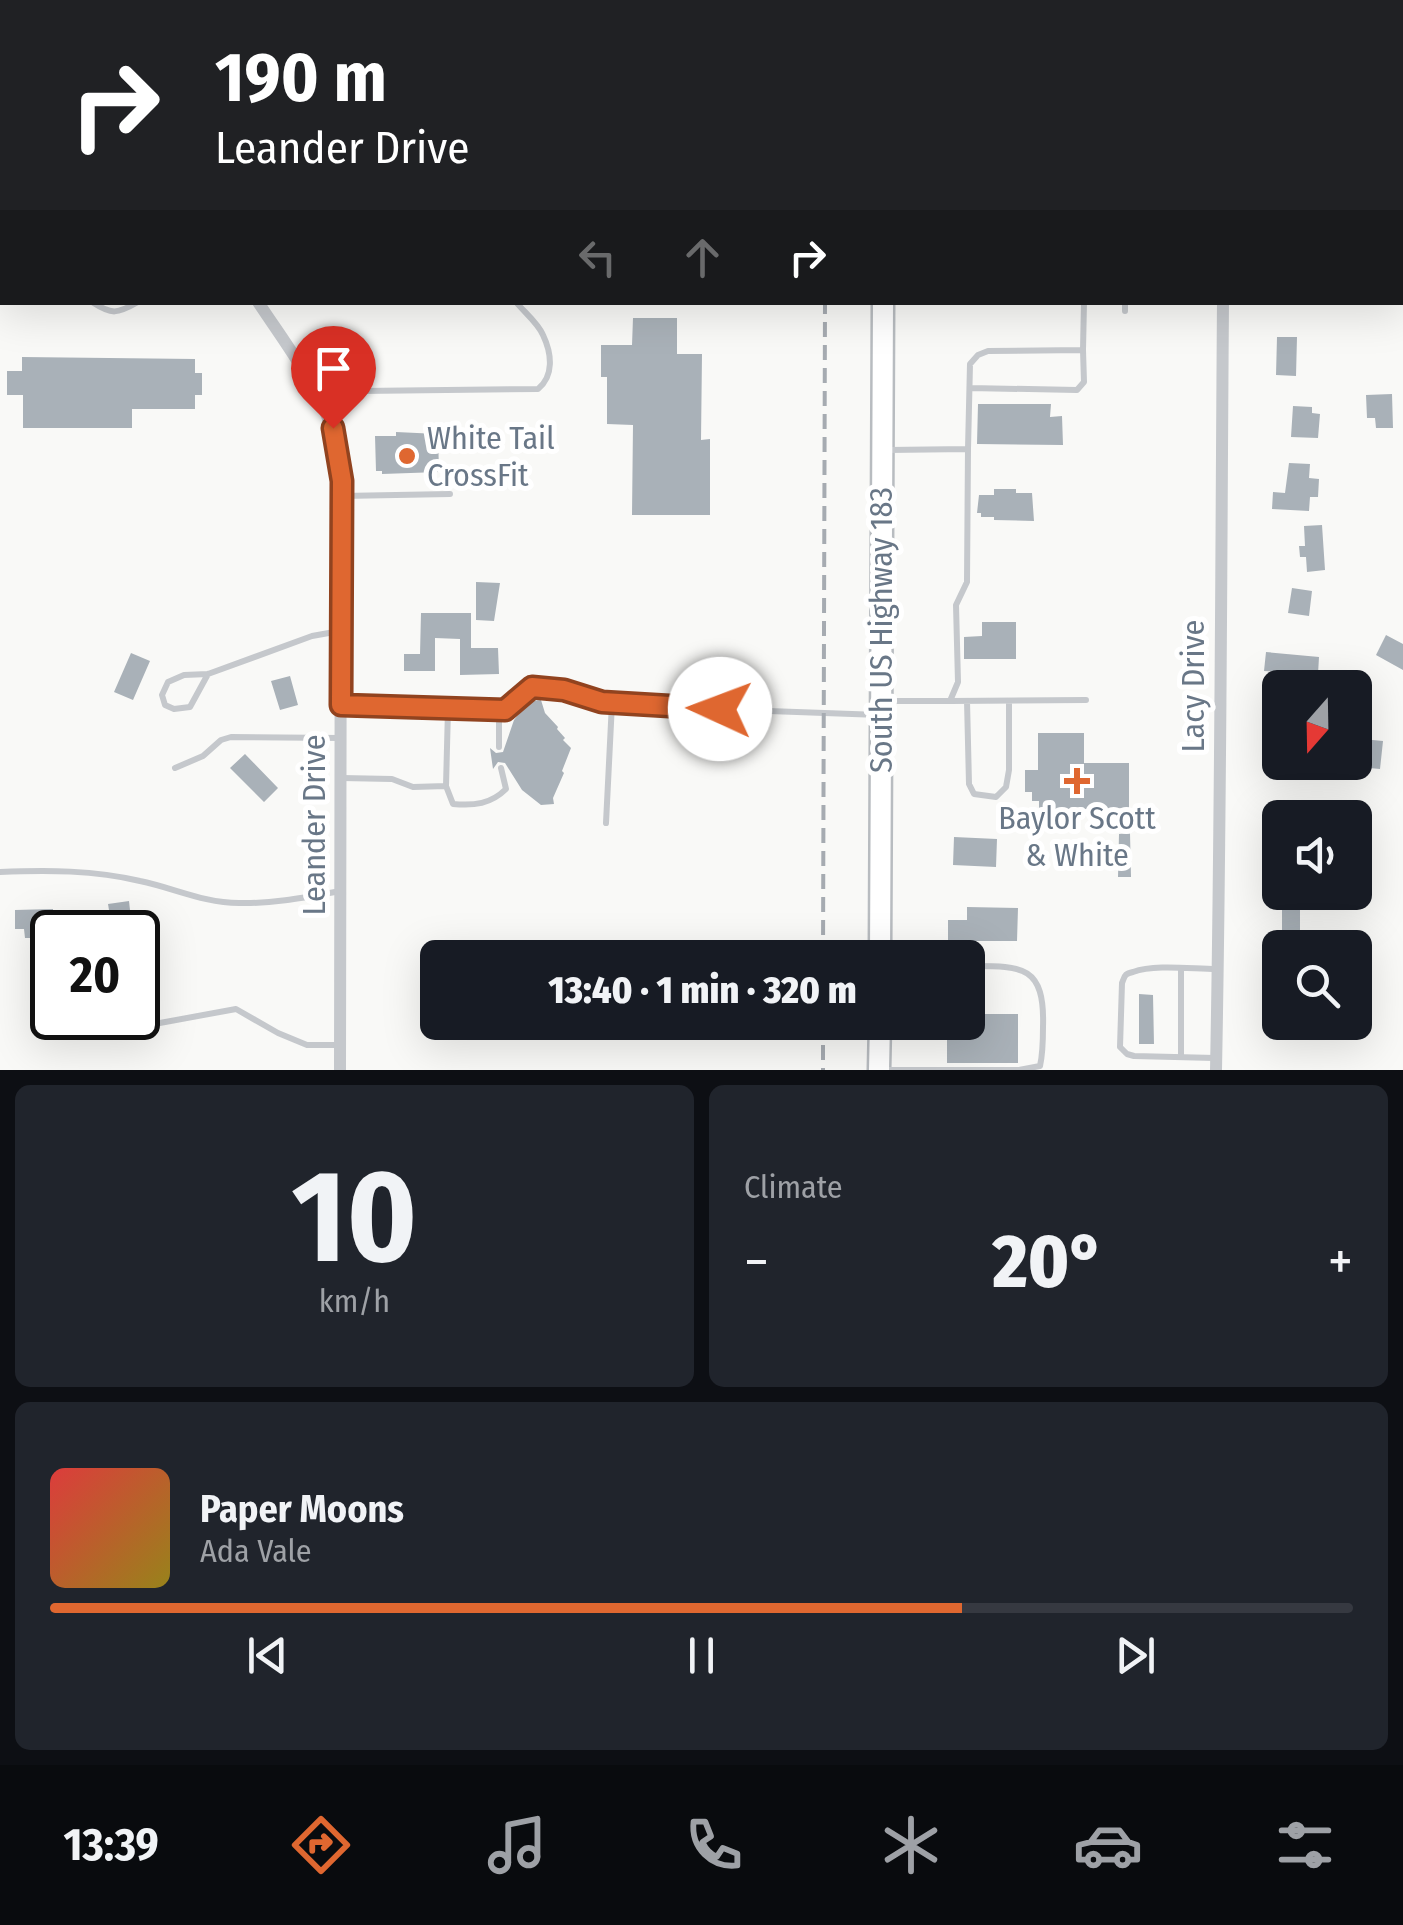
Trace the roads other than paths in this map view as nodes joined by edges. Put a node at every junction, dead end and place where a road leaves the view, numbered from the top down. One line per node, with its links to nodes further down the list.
1 (97, 305): 2 (lane)
2 (133, 305)
3 (260, 305): 10 (street, Leander Drive)
4 (519, 305): 10 (lane)
5 (882, 305): 12 (main road, South US Highway 183)
6 (1084, 305): 8 (lane)
7 (1223, 305): 38 (street, Lacy Drive)
8 (1084, 350): 9 (lane); 9 (lane)
9 (970, 388): 11 (lane)
10 (320, 396): 14 (street, Leander Drive)
11 (968, 449): 12 (lane); 20 (lane)
12 (881, 450): 24 (main road, South US Highway 183)
13 (450, 494): 14 (lane)
14 (342, 496): 15 (street, Leander Drive)
15 (341, 630): 16 (lane); 22 (street, Leander Drive)
16 (208, 674): 16 (lane)
17 (1086, 700): 19 (lane)
18 (967, 701): 19 (lane); 19 (lane); 20 (lane)
19 (1009, 701)
20 (950, 702): 24 (lane)
21 (612, 703): 24 (lane); 25 (lane); 32 (lane)
22 (341, 705): 23 (lane); 26 (street, Leander Drive)
23 (448, 708): 25 (lane); 31 (lane)
24 (881, 708): 35 (main road, South US Highway 183)
25 (498, 710): 27 (lane)
26 (341, 738): 28 (lane); 30 (street, Leander Drive)
27 (498, 747)
28 (175, 768)
29 (502, 768): 31 (lane)
30 (341, 778): 31 (lane); 34 (street, Leander Drive)
31 (446, 786)
32 (606, 823)
33 (0, 872): 34 (lane)
34 (341, 890): 41 (street, Leander Drive)
35 (880, 940)
36 (985, 967): 46 (lane)
37 (1181, 969): 38 (lane); 42 (lane); 42 (lane)
38 (1218, 969): 43 (street, Lacy Drive)
39 (160, 1023): 41 (lane)
40 (880, 1040): 45 (main road)
41 (340, 1045): 44 (street, Leander Drive)
42 (1181, 1058): 43 (lane)
43 (1216, 1064)
44 (340, 1070)
45 (879, 1070): 46 (lane)
46 (917, 1070)

